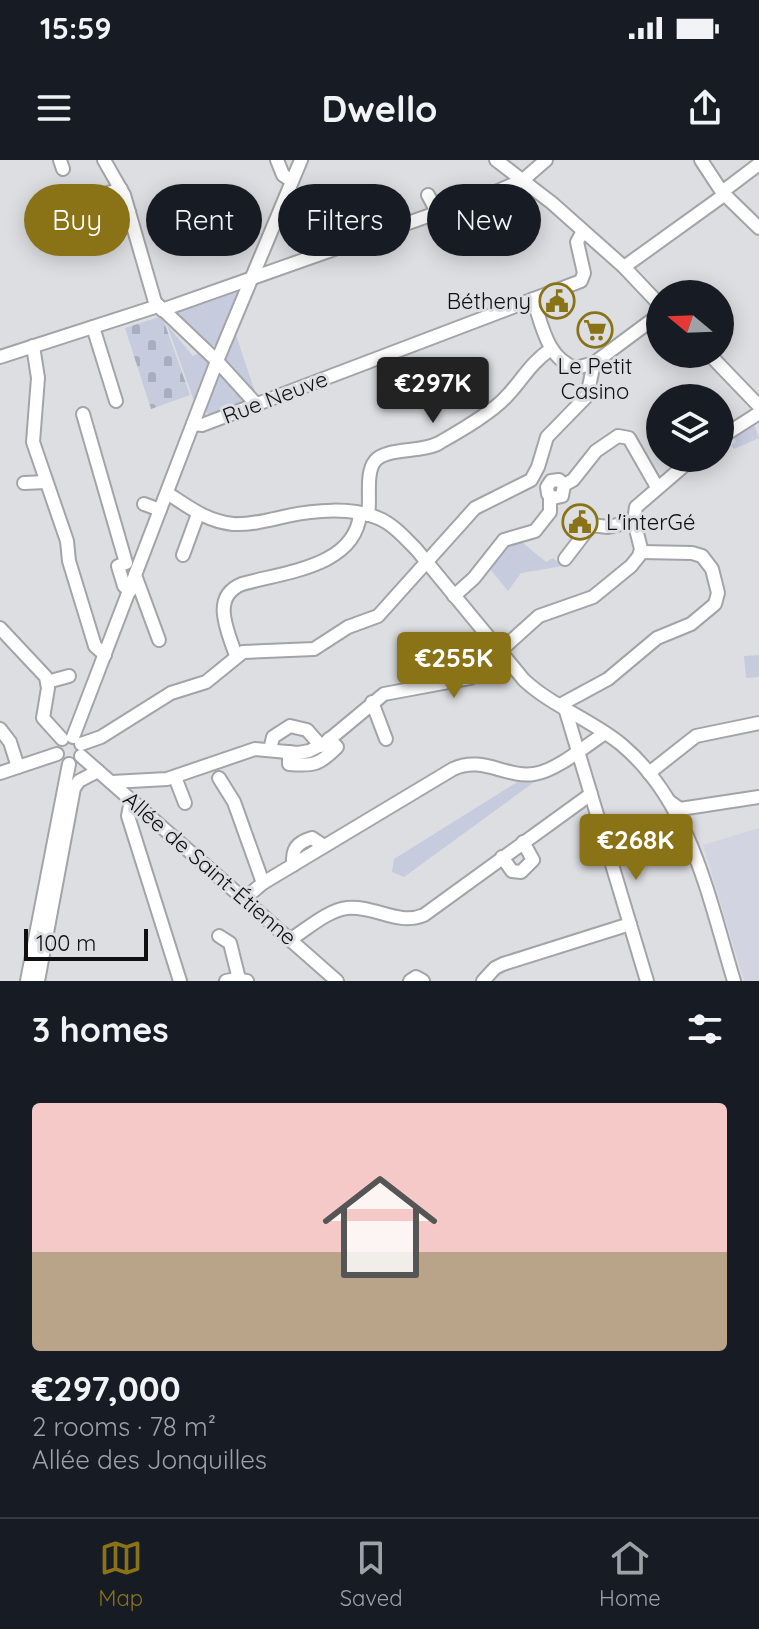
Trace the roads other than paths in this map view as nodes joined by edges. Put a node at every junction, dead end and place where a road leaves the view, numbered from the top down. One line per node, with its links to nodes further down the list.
1 (104, 160): 10 (street)
2 (277, 160): 9 (street)
3 (301, 160): 9 (street)
4 (496, 160): 8 (street)
5 (546, 160): 8 (street)
6 (701, 160): 12 (street)
7 (759, 164): 12 (street)
8 (523, 180): 11 (street); 16 (street)
9 (292, 181): 18 (street)
10 (118, 184)
11 (512, 184)
12 (723, 193): 15 (street); 17 (street)
13 (130, 215): 21 (street)
14 (427, 216): 18 (street)
15 (759, 228)
16 (583, 231): 17 (street); 20 (street, Rue Neuve)
17 (624, 267): 19 (street)
18 (250, 279): 21 (street); 29 (street)
19 (646, 290)
20 (533, 299): 27 (street); 33 (street, Rue Neuve)
21 (160, 308): 23 (street); 29 (street)
22 (646, 324): 24 (street)
23 (93, 327): 25 (street); 32 (street)
24 (629, 336): 26 (street); 30 (street)
25 (33, 346): 28 (street); 40 (street)
26 (637, 348)
27 (551, 349): 30 (street); 47 (street)
28 (0, 357)
29 (217, 361): 33 (street); 37 (street)
30 (594, 363): 52 (street)
31 (722, 368): 34 (street)
32 (116, 401)
33 (256, 404): 37 (street, Rue Neuve)
34 (759, 406)
35 (759, 413): 38 (street)
36 (83, 414): 54 (street)
37 (193, 424): 43 (street)
38 (734, 429)
39 (676, 472): 42 (street)
40 (46, 482): 41 (street); 59 (street)
41 (24, 483)
42 (657, 487): 48 (street); 55 (street)
43 (167, 493): 45 (street); 46 (street)
44 (144, 504): 45 (street)
45 (160, 510): 53 (street)
46 (198, 514): 47 (street); 50 (street)
47 (364, 514): 52 (street); 60 (street)
48 (634, 521): 49 (street); 51 (street)
49 (641, 552): 58 (street); 64 (street)
50 (183, 555)
51 (565, 559)
52 (426, 562): 55 (street); 60 (street)
53 (135, 575): 54 (street); 57 (street)
54 (130, 591): 59 (street)
55 (454, 596): 58 (street)
56 (0, 628): 62 (street)
57 (159, 640)
58 (500, 652): 63 (street); 64 (street)
59 (105, 655): 70 (street)
60 (236, 656): 70 (street)
61 (69, 676): 62 (street)
62 (47, 682): 70 (street)
63 (372, 702): 68 (street); 69 (street)
64 (562, 706): 67 (street); 72 (street)
65 (759, 723): 80 (street)
66 (0, 729): 76 (street)
67 (605, 733): 72 (street); 80 (street)
68 (386, 739)
69 (325, 742): 71 (street); 71 (street)
70 (74, 744): 73 (street); 75 (street); 78 (street, Allée de Saint-Étienne)
71 (270, 750): 74 (street)
72 (578, 751): 84 (street); 91 (street)
73 (57, 754): 75 (street); 76 (street)
74 (219, 761): 77 (street); 82 (street)
75 (69, 764): 97 (street)
76 (18, 767): 79 (street)
77 (197, 770): 81 (street); 82 (street)
78 (98, 771): 83 (street, Allée de Saint-Étienne); 98 (street)
79 (0, 773)
80 (649, 773): 87 (street)
81 (175, 777): 83 (street); 88 (street)
82 (219, 778): 91 (street)
83 (112, 782): 86 (street, Allée de Saint-Étienne)
84 (591, 794): 89 (street); 93 (street)
85 (759, 797): 87 (street)
86 (131, 800): 92 (street, Allée de Saint-Étienne); 99 (street)
87 (669, 801): 105 (street)
88 (185, 803)
89 (523, 842): 90 (street); 90 (street)
90 (502, 857): 95 (street)
91 (263, 883): 92 (street)
92 (244, 899): 95 (street, Allée de Saint-Étienne)
93 (630, 924): 103 (street); 104 (street)
94 (219, 936): 96 (street)
95 (291, 939): 100 (street, Allée de Saint-Étienne)
96 (237, 980)
97 (27, 981)
98 (38, 981)
99 (180, 981)
100 (337, 981)
101 (410, 981): 102 (street)
102 (423, 981)
103 (483, 981)
104 (647, 981)
105 (734, 981)

